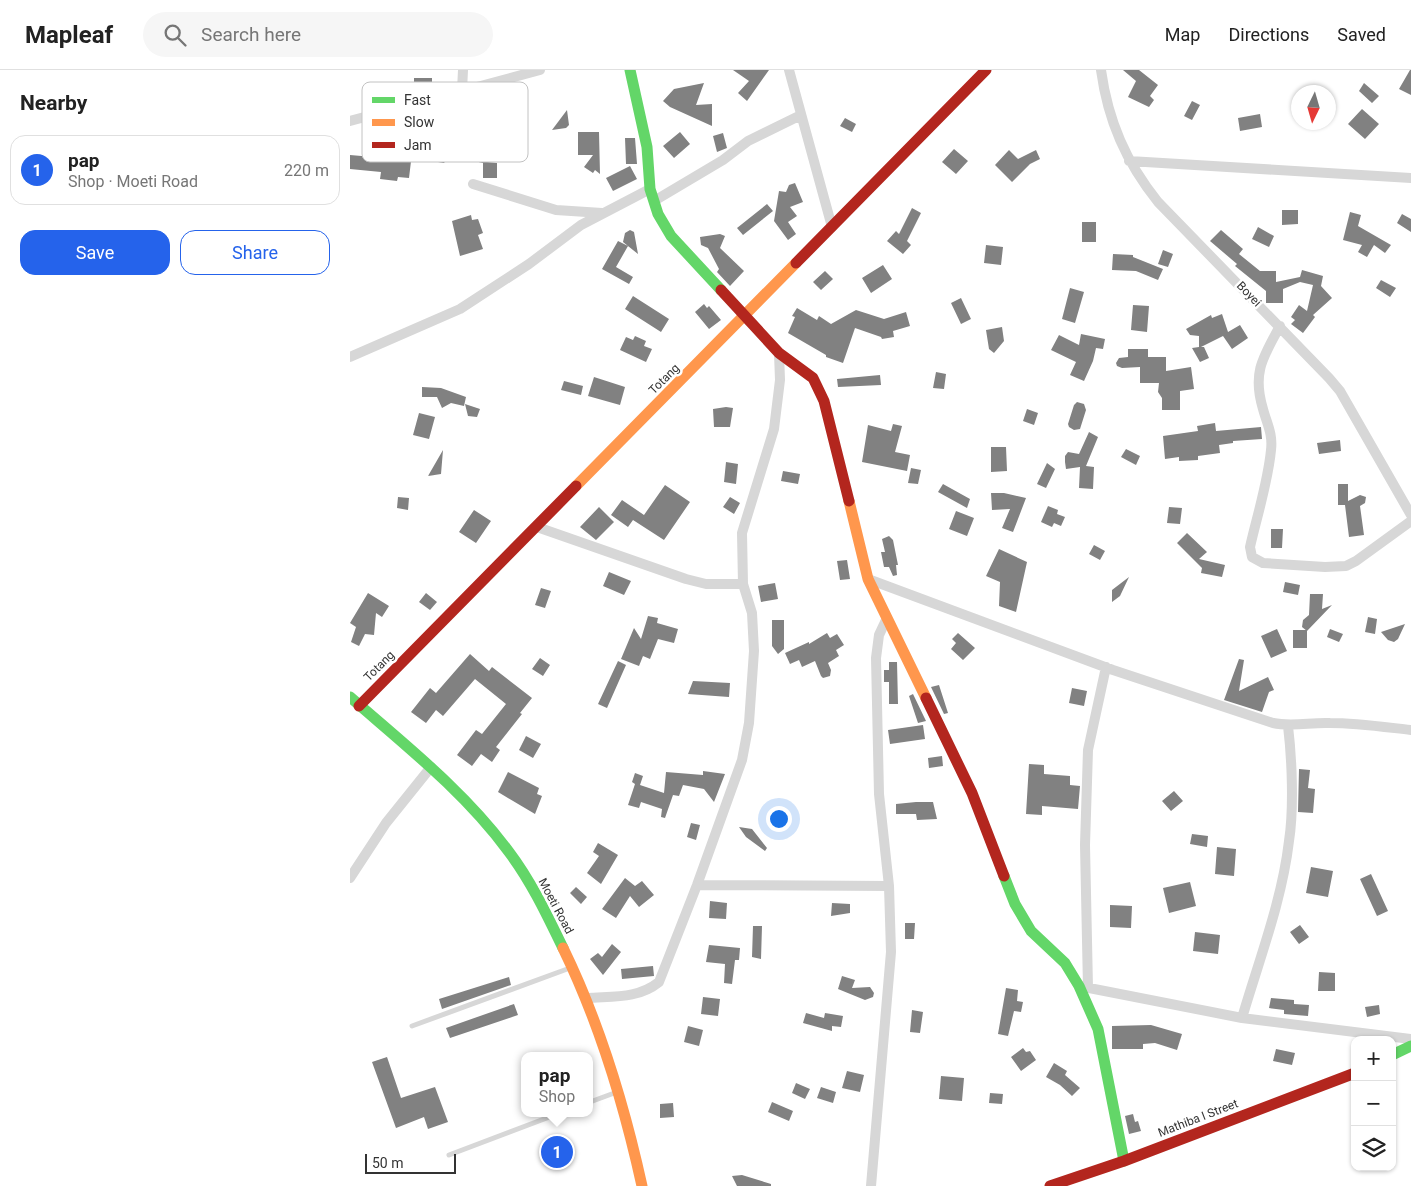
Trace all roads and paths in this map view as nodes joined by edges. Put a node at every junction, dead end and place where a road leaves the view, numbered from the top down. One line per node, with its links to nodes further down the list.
1 (540, 70): 6 (street)
2 (630, 70): 11 (street)
3 (789, 70): 7 (street)
4 (986, 70): 14 (street, Totang)
5 (1101, 70): 8 (street, Boyei)
6 (495, 82)
7 (801, 115): 12 (street); 14 (street)
8 (1129, 161): 9 (street); 16 (street, Boyei)
9 (1411, 178)
10 (473, 184): 13 (street)
11 (650, 189): 12 (street); 13 (street)
12 (654, 202): 15 (street)
13 (603, 214): 18 (street)
14 (832, 227): 15 (street, Totang)
15 (745, 316): 17 (street); 21 (street, Totang)
16 (1280, 326): 19 (street, Boyei); 20 (street)
17 (779, 353): 22 (street); 23 (street)
18 (350, 357)
19 (1411, 515)
20 (1411, 521)
21 (536, 527): 23 (street); 27 (street, Totang)
22 (868, 579): 24 (street); 25 (street)
23 (743, 584): 32 (street)
24 (887, 618): 33 (street); 35 (street)
25 (1106, 667): 28 (street); 35 (street)
26 (350, 698): 27 (street, Moeti Road)
27 (359, 706): 30 (street, Moeti Road)
28 (1288, 726): 29 (street); 37 (street)
29 (1411, 730)
30 (431, 767): 31 (street); 34 (street, Moeti Road)
31 (350, 878)
32 (697, 886): 33 (street); 36 (street)
33 (889, 886): 49 (street)
34 (573, 967): 36 (street, Moeti Road); 38 (lane)
35 (1084, 987): 37 (street); 47 (street)
36 (587, 998): 43 (street, Moeti Road)
37 (1242, 1018): 39 (street)
38 (412, 1026)
39 (1411, 1039)
40 (1411, 1046): 41 (street)
41 (1396, 1053)
42 (1351, 1075): 47 (street, Mathiba I Street)
43 (620, 1091): 44 (lane); 48 (street, Moeti Road)
44 (593, 1101)
45 (549, 1117): 46 (lane)
46 (449, 1154)
47 (1124, 1161): 50 (street, Mathiba I Street)
48 (642, 1186)
49 (871, 1186)
50 (1050, 1186)

